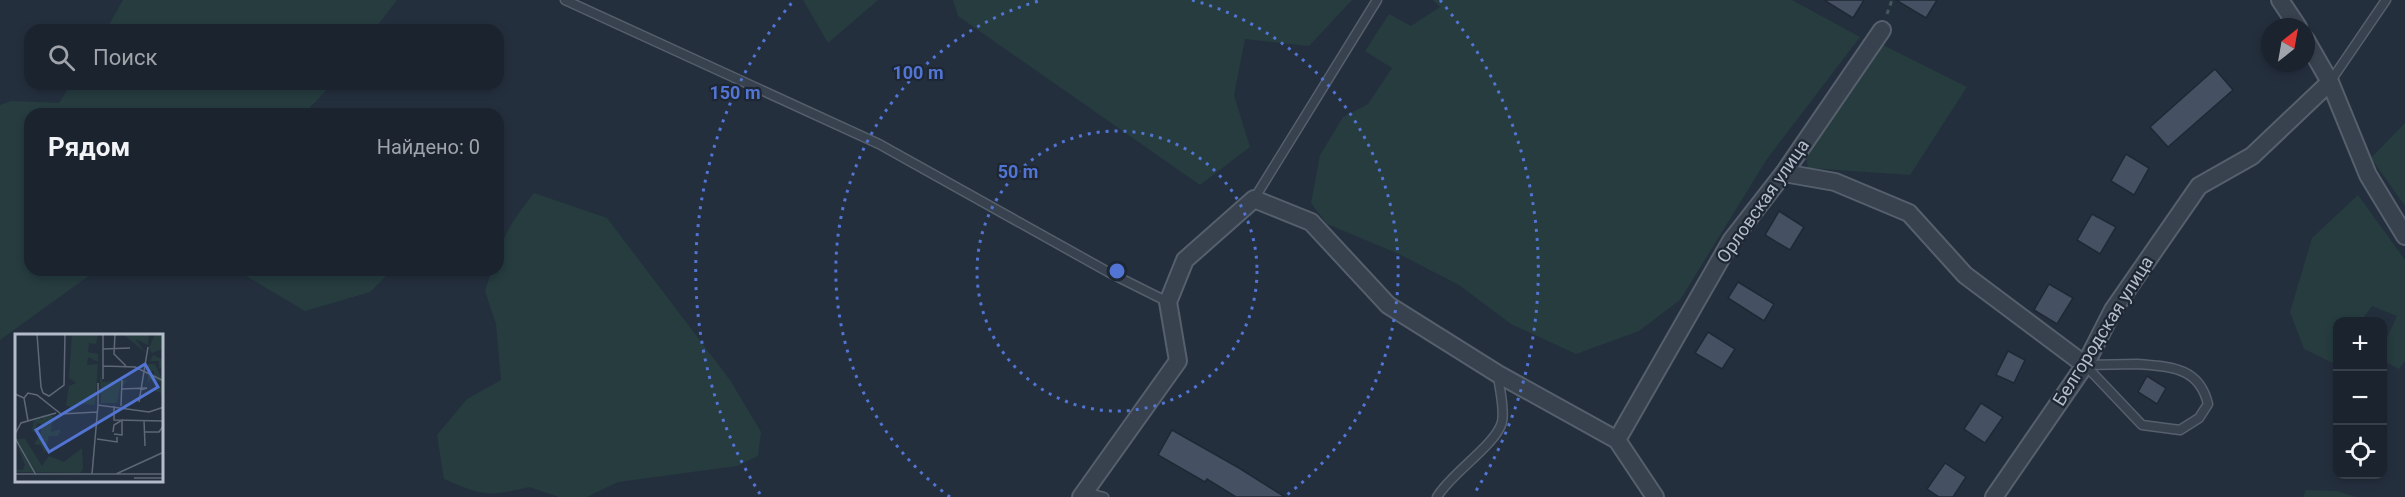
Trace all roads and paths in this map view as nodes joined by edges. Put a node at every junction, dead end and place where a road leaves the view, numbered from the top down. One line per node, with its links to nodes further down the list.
1 (565, 0): 12 (lane)
2 (1377, 0): 10 (lane)
3 (2280, 0): 5 (street)
4 (2386, 0): 8 (lane)
5 (2292, 18)
6 (1882, 30): 9 (street, Орловская улица)
7 (2315, 56): 8 (street)
8 (2330, 82): 11 (street); 13 (street, Белгородская улица)
9 (1784, 173): 13 (street); 15 (street, Орловская улица)
10 (1254, 199): 12 (street); 14 (street)
11 (2405, 236)
12 (1168, 302): 16 (street)
13 (2085, 365): 13 (lane); 20 (street, Белгородская улица)
14 (1498, 374): 15 (street); 18 (lane)
15 (1617, 440): 19 (street)
16 (1083, 494): 17 (lane)
17 (1104, 497)
18 (1437, 497)
19 (1654, 497)
20 (1994, 497)

